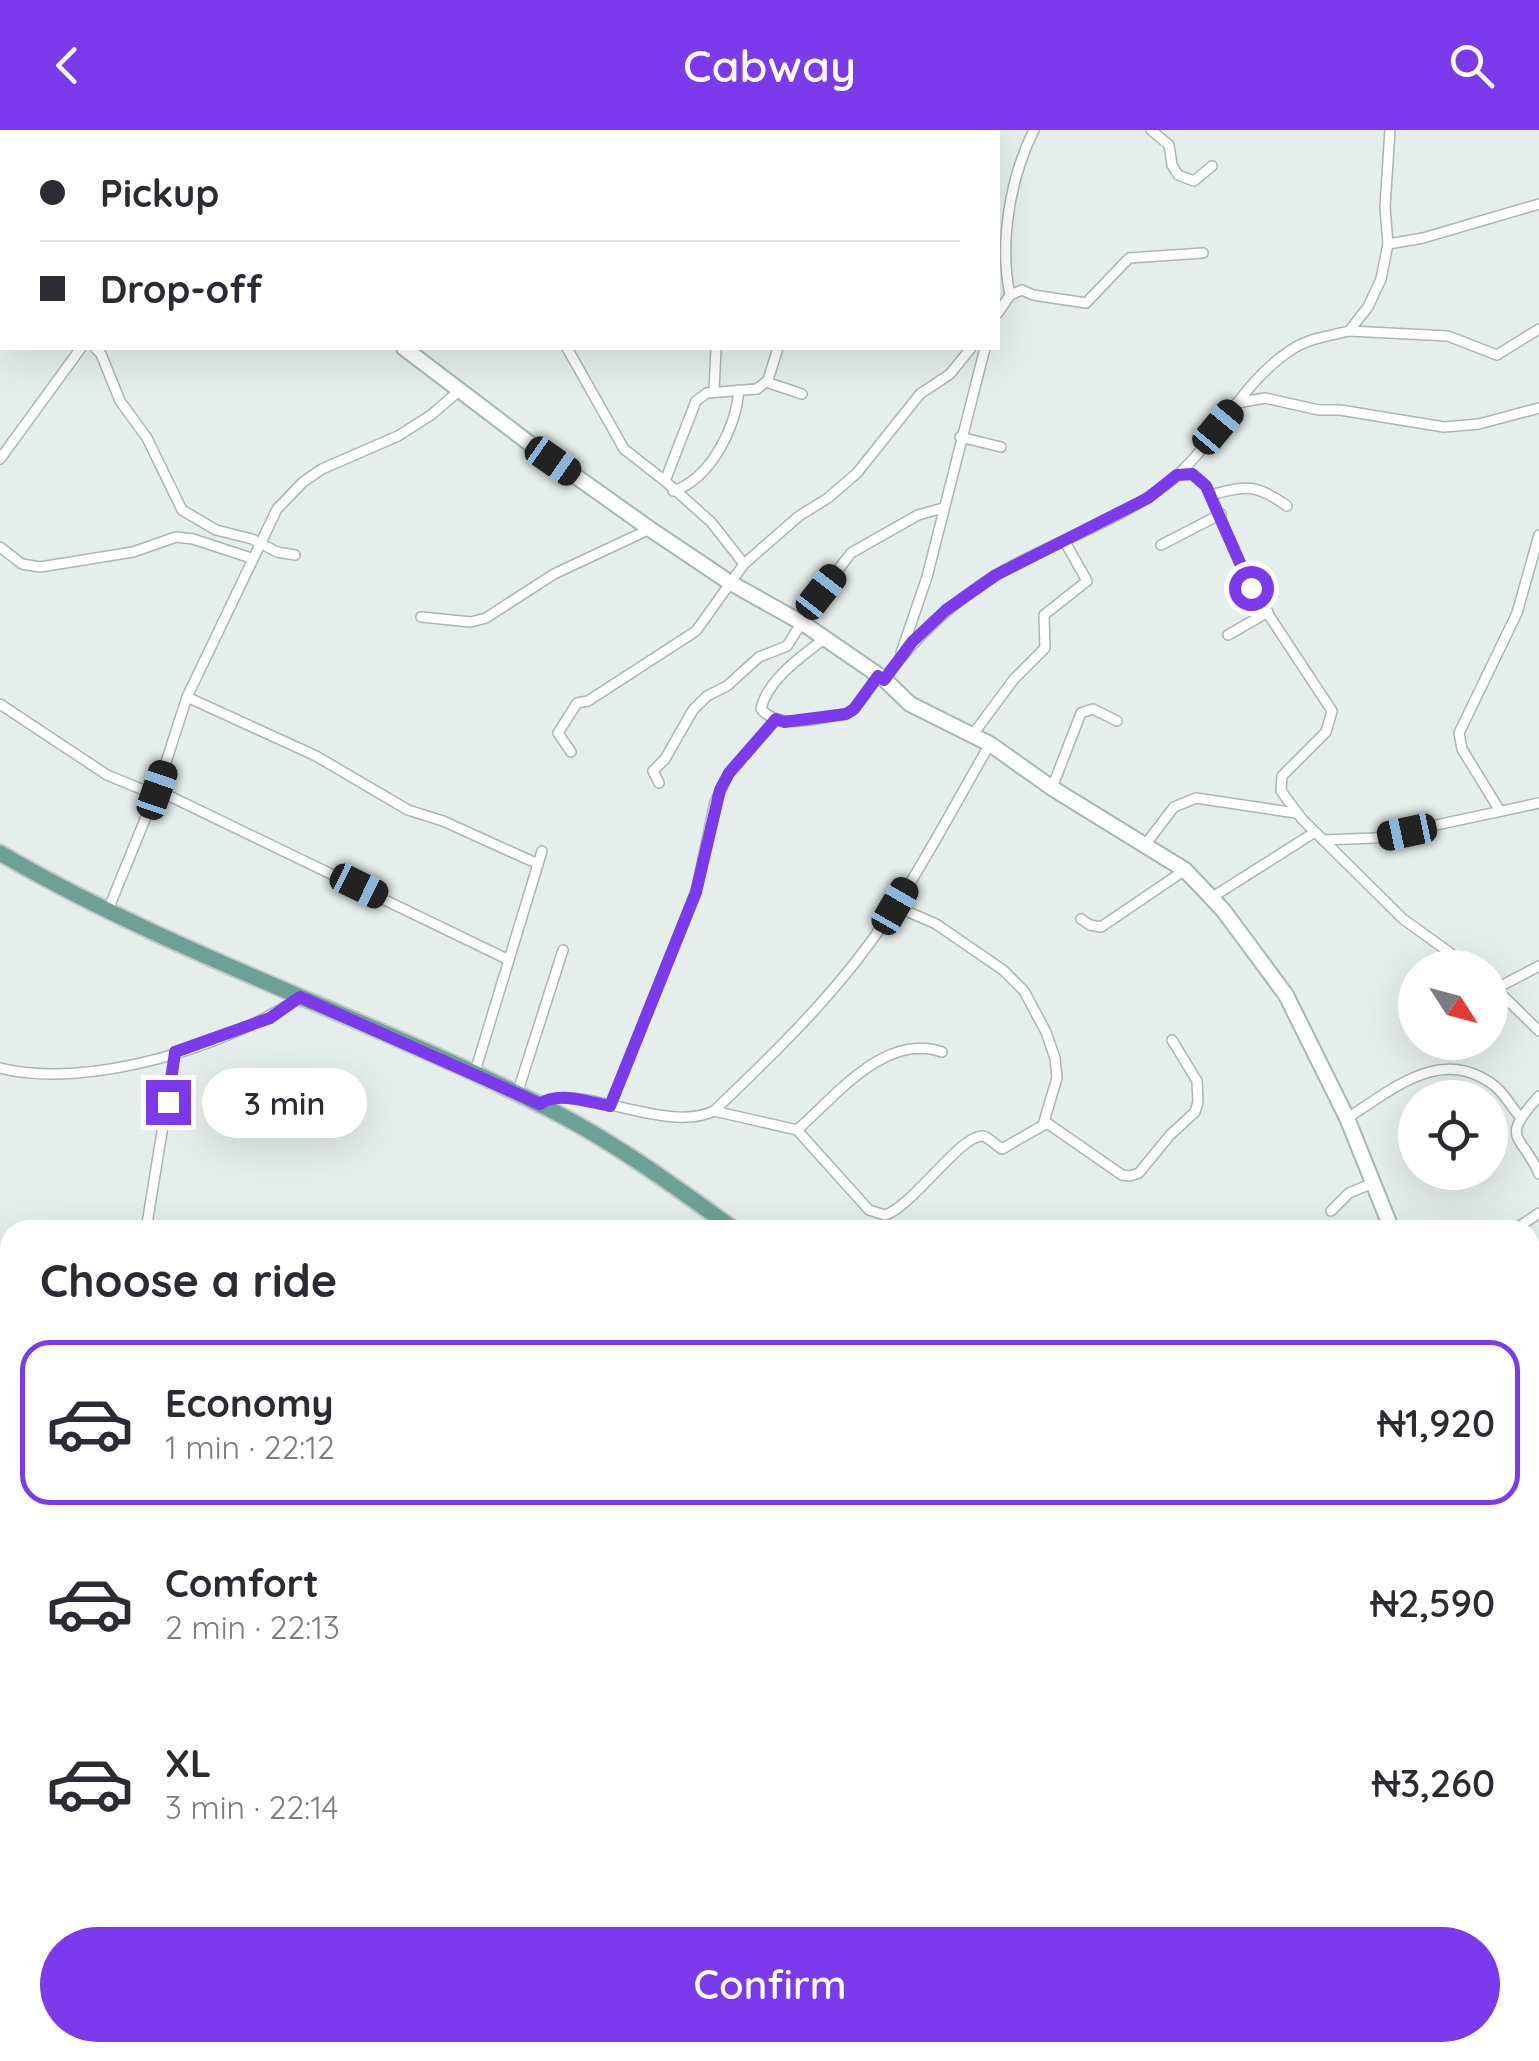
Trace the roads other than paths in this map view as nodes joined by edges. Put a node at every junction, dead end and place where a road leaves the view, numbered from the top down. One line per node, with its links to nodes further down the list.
1 (1034, 130): 8 (street)
2 (1151, 130): 4 (street)
3 (1390, 130): 6 (street)
4 (1212, 166)
5 (1539, 204): 6 (street)
6 (1388, 244): 11 (street)
7 (1203, 253): 8 (street)
8 (1010, 296): 9 (street)
9 (1000, 310)
10 (1539, 329): 11 (street)
11 (1349, 331): 25 (street)
12 (80, 350): 29 (street)
13 (96, 350): 40 (street)
14 (407, 350): 21 (street)
15 (568, 350): 31 (street)
16 (716, 350): 23 (street)
17 (777, 350): 20 (street)
18 (970, 350): 45 (street)
19 (983, 350): 27 (street)
20 (766, 382): 22 (street); 24 (street)
21 (459, 390): 37 (street); 40 (street)
22 (739, 390): 23 (street); 32 (street)
23 (714, 392): 31 (street)
24 (802, 394)
25 (1237, 403): 26 (street); 30 (street)
26 (1539, 408)
27 (960, 437): 28 (street); 35 (street)
28 (1001, 447)
29 (0, 459)
30 (1177, 475): 33 (street); 39 (street)
31 (665, 481): 32 (street)
32 (673, 491): 45 (street)
33 (1210, 494): 34 (street); 36 (street)
34 (1287, 506)
35 (943, 508): 49 (street); 52 (street)
36 (1221, 514): 41 (street); 47 (street)
37 (650, 530): 46 (street); 48 (street)
38 (1539, 535): 65 (street)
39 (1064, 542): 52 (street); 58 (street)
40 (258, 543): 43 (street); 44 (street)
41 (1161, 545)
42 (0, 548): 44 (street)
43 (294, 555)
44 (251, 558): 54 (street)
45 (744, 564): 46 (street)
46 (729, 582): 49 (street); 60 (street)
47 (1268, 612): 50 (street); 66 (street)
48 (421, 616)
49 (804, 624): 51 (street); 61 (street)
50 (1228, 635)
51 (824, 638): 53 (street); 56 (street)
52 (899, 660): 53 (street)
53 (881, 678): 56 (street); 58 (street)
54 (187, 697): 63 (street); 71 (street)
55 (0, 704): 63 (street)
56 (776, 719): 93 (street)
57 (1117, 721): 62 (street)
58 (971, 736): 59 (street)
59 (990, 744): 62 (street); 74 (street)
60 (571, 752)
61 (659, 783)
62 (1052, 788): 68 (street)
63 (154, 794): 75 (street); 79 (street)
64 (1539, 803): 65 (street)
65 (1500, 812): 67 (street)
66 (1296, 813): 67 (street); 68 (street)
67 (1319, 836): 73 (street); 78 (street)
68 (1144, 845): 72 (street)
69 (542, 851): 71 (street)
70 (0, 853): 75 (main road)
71 (538, 864): 79 (street)
72 (1185, 870): 73 (street); 76 (street)
73 (1211, 898): 95 (street)
74 (895, 906): 94 (street); 97 (street)
75 (108, 910): 82 (main road)
76 (1081, 919)
77 (563, 950): 90 (street)
78 (1447, 950)
79 (510, 960): 89 (street)
80 (1539, 966): 81 (street)
81 (1508, 980)
82 (300, 997): 86 (street); 89 (main road)
83 (1508, 1000): 84 (street)
84 (1539, 1031)
85 (1172, 1040): 97 (street)
86 (175, 1052): 88 (street); 102 (street)
87 (942, 1052): 98 (street)
88 (0, 1068)
89 (474, 1075): 90 (main road)
90 (518, 1094): 92 (main road)
91 (1539, 1096): 96 (street)
92 (540, 1104): 93 (street); 103 (main road)
93 (610, 1106): 94 (street)
94 (714, 1111): 98 (street)
95 (1347, 1118): 96 (street); 100 (street)
96 (1521, 1118): 99 (street)
97 (1043, 1124): 98 (street)
98 (797, 1130)
99 (1539, 1174)
100 (1373, 1182): 101 (street); 104 (street)
101 (1332, 1211)
102 (148, 1220)
103 (721, 1220)
104 (1388, 1220)

